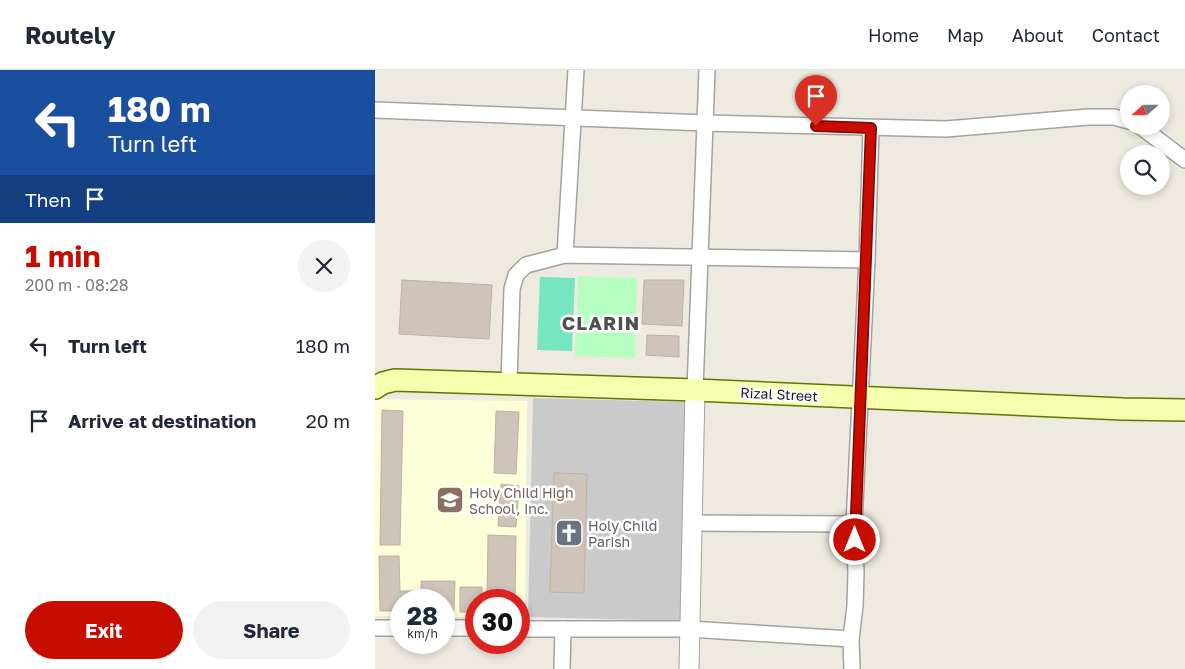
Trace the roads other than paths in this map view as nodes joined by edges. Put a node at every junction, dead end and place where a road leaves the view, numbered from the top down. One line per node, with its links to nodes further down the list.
1 (576, 70): 4 (street)
2 (707, 70): 6 (street)
3 (375, 110): 4 (street)
4 (574, 117): 6 (street); 10 (street)
5 (1120, 119): 7 (street)
6 (705, 123): 7 (street); 11 (street)
7 (871, 128): 12 (street)
8 (1152, 135): 9 (street)
9 (1185, 160)
10 (565, 255): 11 (street); 13 (street)
11 (699, 257): 12 (street); 15 (street)
12 (867, 260): 16 (street)
13 (509, 383): 14 (main road, Rizal Street); 15 (main road, Rizal Street)
14 (375, 388)
15 (695, 390): 16 (main road, Rizal Street); 18 (street)
16 (861, 398): 17 (main road, Rizal Street); 19 (street)
17 (1185, 410)
18 (691, 523): 19 (street); 24 (street)
19 (854, 524): 25 (street)
20 (375, 628): 21 (street)
21 (390, 628)
22 (530, 629): 23 (street)
23 (563, 629): 24 (street); 26 (street)
24 (689, 629): 25 (street); 27 (street)
25 (851, 639): 28 (street)
26 (563, 669)
27 (689, 669)
28 (852, 669)

